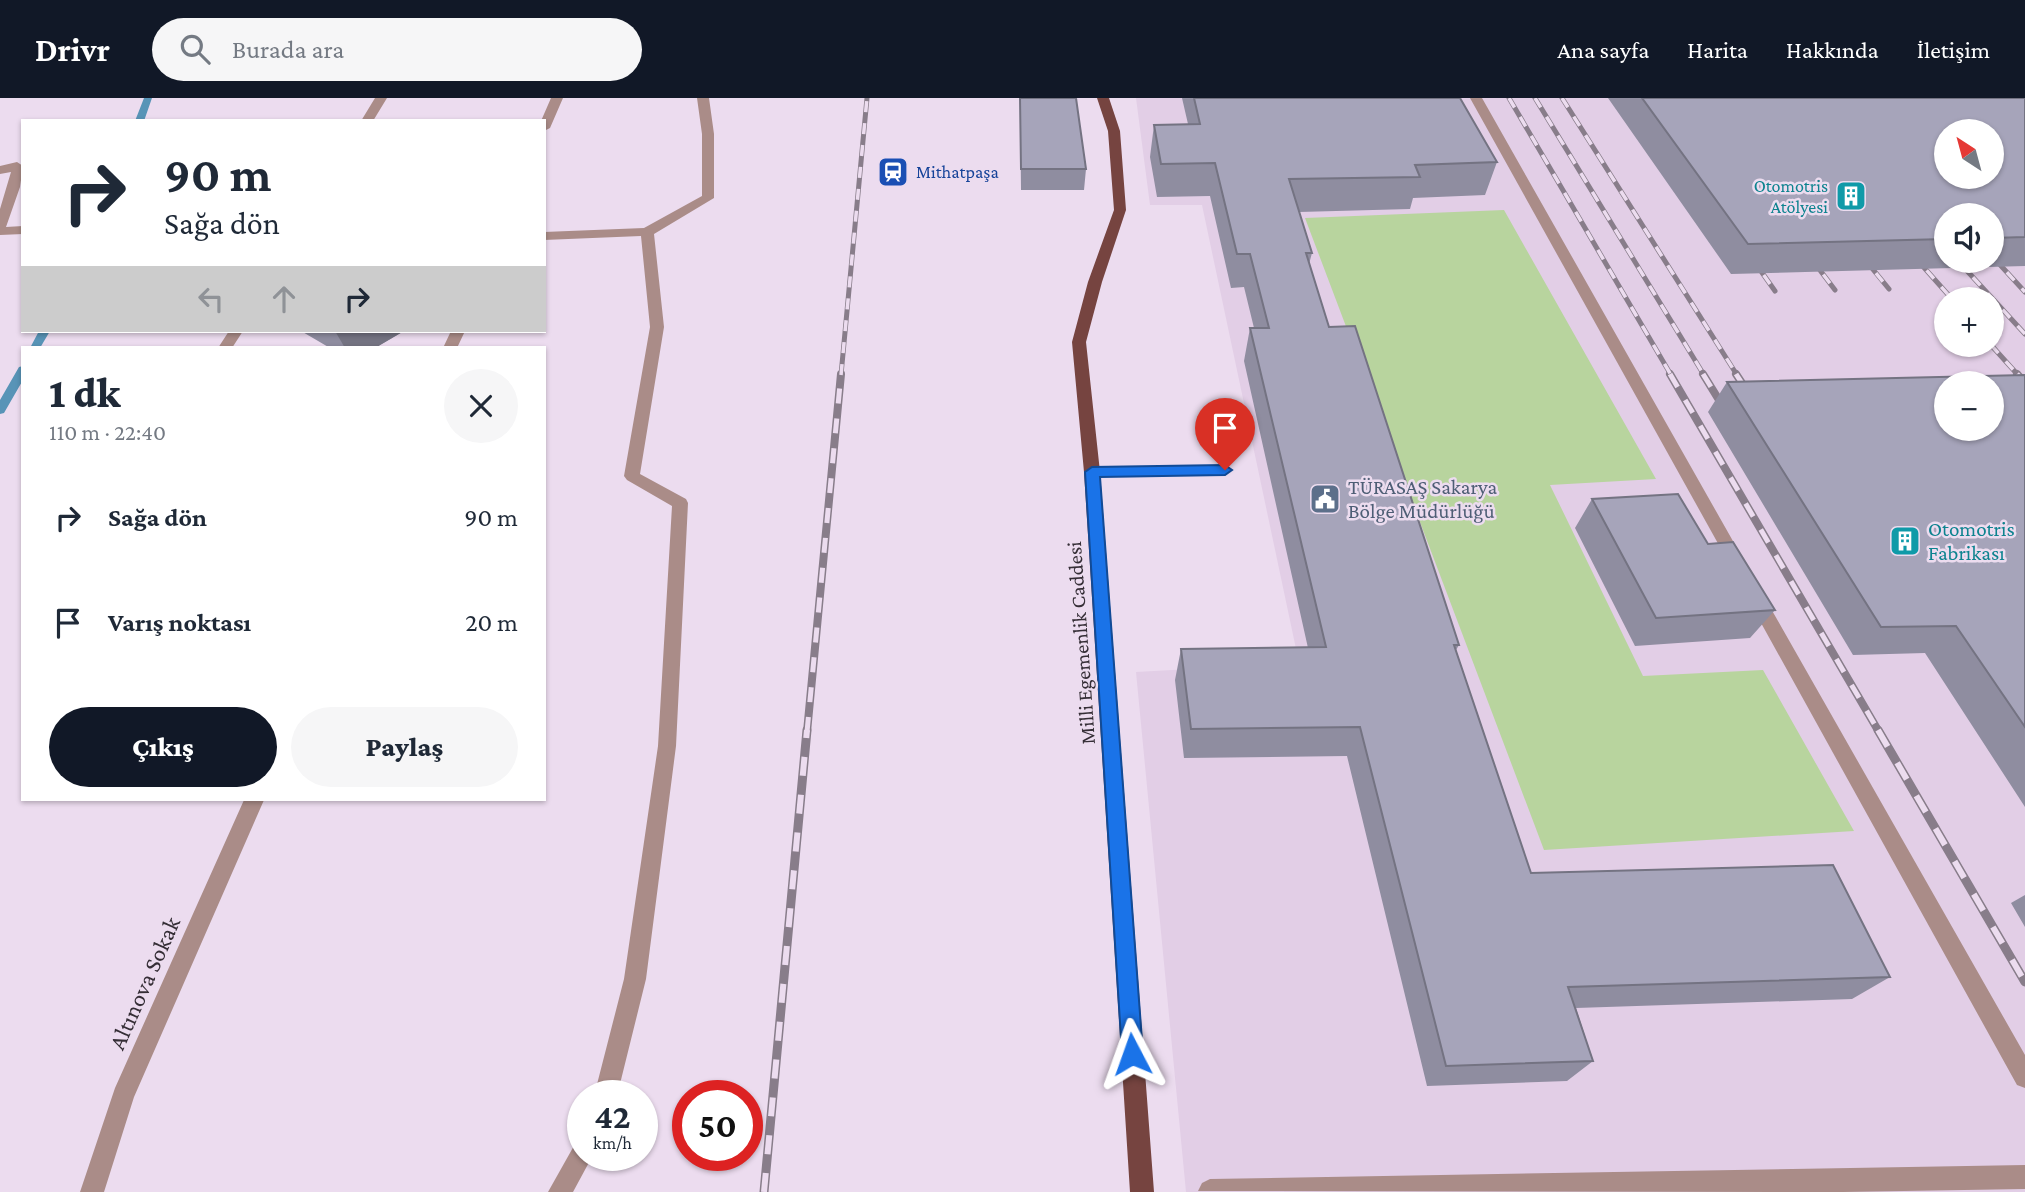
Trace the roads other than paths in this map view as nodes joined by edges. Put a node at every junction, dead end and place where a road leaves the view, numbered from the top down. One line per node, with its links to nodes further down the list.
1 (381, 98): 6 (street)
2 (557, 98): 7 (street)
3 (703, 98): 12 (street)
4 (1103, 98): 15 (main road, Milli Egemenlik Caddesi)
5 (1476, 98): 17 (street)
6 (368, 119)
7 (546, 123)
8 (0, 170): 9 (street)
9 (0, 226)
10 (21, 230): 11 (street)
11 (0, 231)
12 (647, 232): 13 (street); 18 (street)
13 (546, 236)
14 (1225, 470): 15 (street)
15 (1092, 472): 24 (main road, Milli Egemenlik Caddesi)
16 (254, 801): 22 (street, Altınova Sokak)
17 (2025, 1077)
18 (609, 1080)
19 (572, 1171): 23 (street)
20 (2025, 1177): 21 (street)
21 (1210, 1191)
22 (92, 1192)
23 (560, 1192)
24 (1142, 1192)

